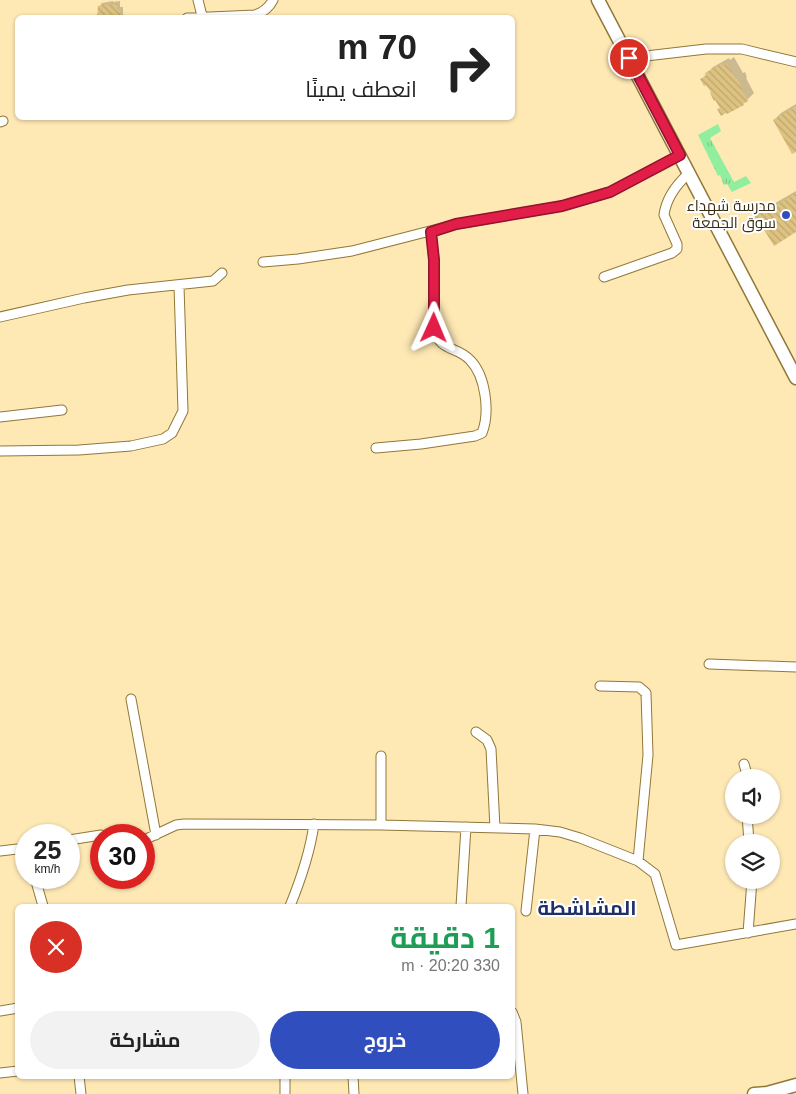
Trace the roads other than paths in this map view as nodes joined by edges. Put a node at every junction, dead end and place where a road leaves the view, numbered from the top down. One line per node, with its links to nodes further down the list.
1 (198, 0): 4 (street)
2 (273, 0): 5 (street)
3 (598, 0): 6 (street)
4 (202, 15)
5 (255, 15)
6 (629, 58): 7 (street); 8 (street)
7 (796, 62)
8 (680, 155): 9 (street); 10 (street)
9 (689, 173): 13 (street); 16 (street)
10 (431, 232): 11 (street); 19 (street)
11 (262, 262)
12 (222, 273): 14 (street)
13 (604, 277)
14 (180, 286): 15 (street); 20 (street)
15 (0, 317)
16 (796, 378)
17 (62, 410): 18 (street)
18 (0, 417)
19 (376, 448)
20 (0, 451)
21 (709, 664): 22 (street)
22 (796, 666)
23 (600, 686): 37 (street)
24 (131, 698): 34 (street)
25 (476, 732): 32 (street)
26 (382, 756): 30 (street)
27 (744, 764): 28 (street)
28 (745, 769)
29 (314, 824): 30 (street); 34 (street); 41 (street)
30 (381, 825): 31 (street)
31 (466, 827): 32 (street); 42 (street)
32 (495, 828): 33 (street)
33 (535, 829): 37 (street); 43 (street)
34 (156, 835)
35 (15, 849): 36 (street)
36 (0, 850)
37 (638, 861): 45 (street)
38 (38, 889): 40 (street)
39 (751, 889): 45 (street)
40 (42, 904)
41 (291, 904)
42 (462, 904)
43 (526, 911)
44 (796, 924): 45 (street)
45 (748, 933)
46 (15, 1009): 47 (street)
47 (0, 1012)
48 (515, 1020): 58 (street)
49 (15, 1072): 50 (street)
50 (0, 1074)
51 (80, 1079): 55 (street)
52 (285, 1079): 56 (street)
53 (353, 1079): 57 (street)
54 (796, 1085): 59 (street)
55 (82, 1094)
56 (285, 1094)
57 (354, 1094)
58 (523, 1094)
59 (754, 1094)

